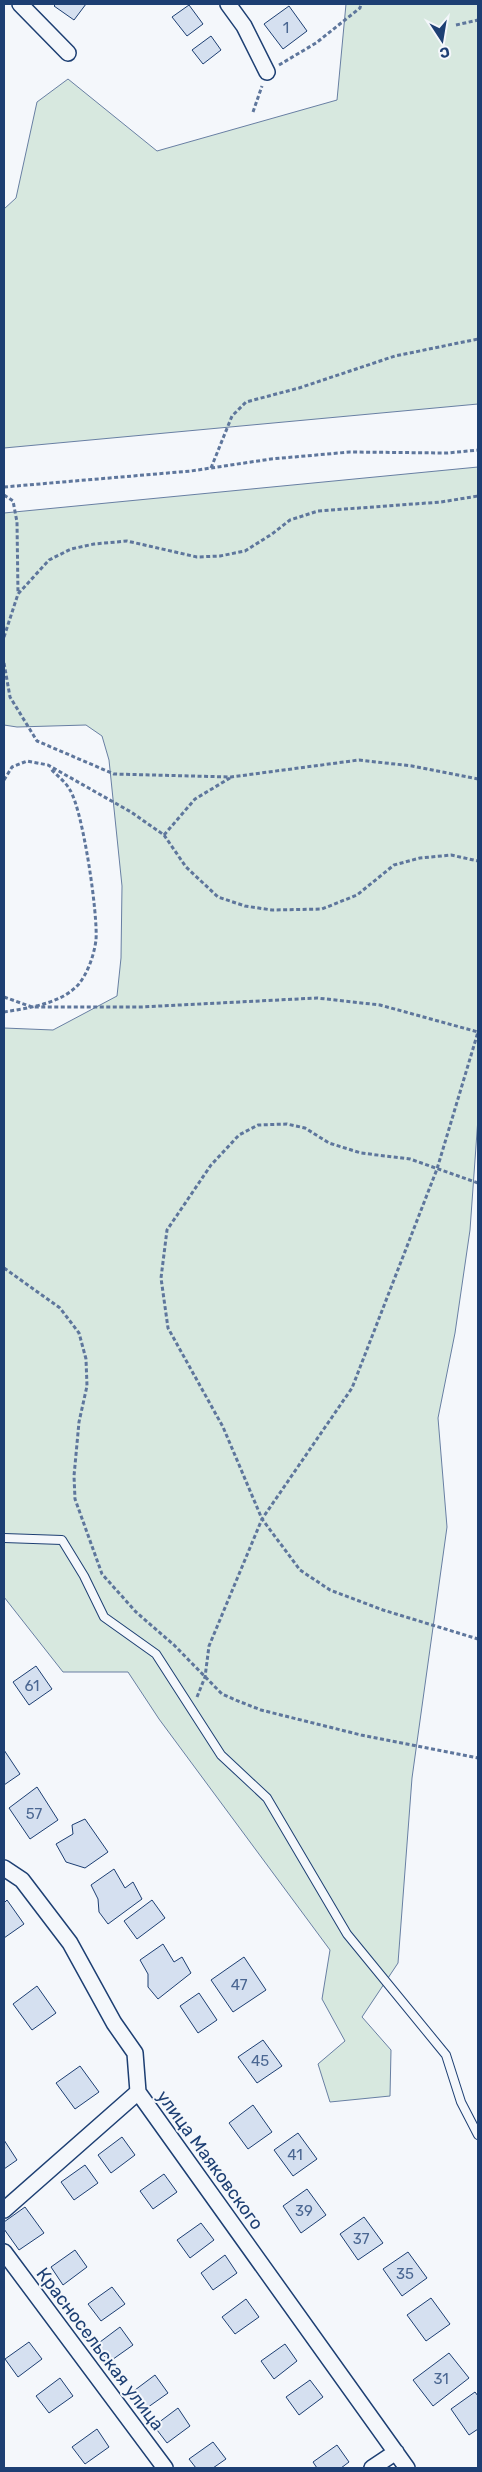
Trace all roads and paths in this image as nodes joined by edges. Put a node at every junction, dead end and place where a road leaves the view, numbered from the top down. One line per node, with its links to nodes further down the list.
1 (20, 4): 6 (street)
2 (228, 4): 7 (street)
3 (361, 4): 7 (path)
4 (478, 20): 5 (path)
5 (456, 25)
6 (68, 53)
7 (266, 72): 8 (path)
8 (253, 112)
9 (478, 339): 11 (path)
10 (478, 450): 11 (path)
11 (211, 468): 12 (path)
12 (4, 488)
13 (4, 495): 15 (path)
14 (478, 496): 15 (path)
15 (18, 594): 16 (path)
16 (4, 637)
17 (4, 663): 19 (path)
18 (48, 766): 21 (path); 22 (path); 25 (path)
19 (231, 777): 20 (path); 22 (path)
20 (478, 779)
21 (4, 780)
22 (164, 835): 23 (path)
23 (478, 861)
24 (4, 996): 25 (path)
25 (32, 1007): 26 (path); 27 (path)
26 (4, 1012)
27 (478, 1032): 28 (path)
28 (437, 1169): 29 (path); 31 (path); 31 (path)
29 (478, 1183)
30 (4, 1268): 34 (path)
31 (262, 1519): 33 (path); 34 (path)
32 (4, 1538): 39 (lane)
33 (478, 1640)
34 (205, 1677): 35 (path); 36 (path)
35 (194, 1704)
36 (478, 1758)
37 (4, 1868): 38 (street, улица Маяковского)
38 (138, 2092): 40 (street); 42 (street, улица Маяковского)
39 (478, 2135)
40 (4, 2210)
41 (4, 2252): 43 (street, Красносельская улица)
42 (396, 2452): 44 (street); 45 (street, улица Маяковского)
43 (165, 2468)
44 (372, 2468)
45 (407, 2468)

